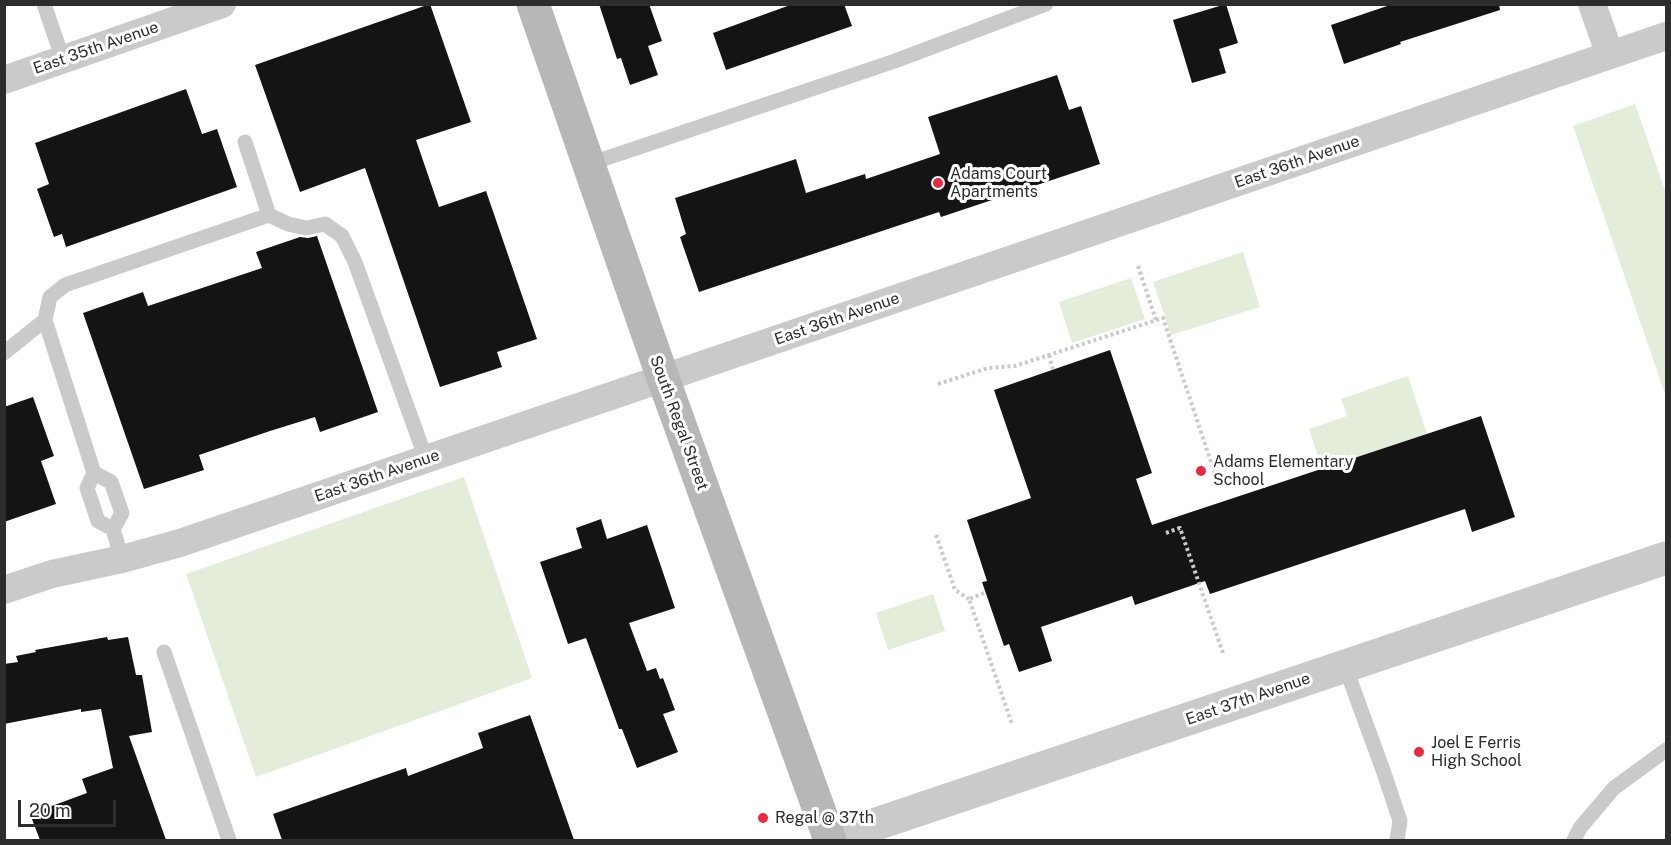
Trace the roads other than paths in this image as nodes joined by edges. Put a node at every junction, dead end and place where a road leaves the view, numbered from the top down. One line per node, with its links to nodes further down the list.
1 (44, 4): 8 (lane)
2 (222, 4): 8 (street, East 35th Avenue)
3 (533, 4): 11 (main road, South Regal Street)
4 (1047, 4): 11 (lane)
5 (1592, 4): 7 (street)
6 (1666, 36): 7 (street, East 36th Avenue)
7 (1610, 55): 15 (street, East 36th Avenue)
8 (63, 60): 9 (street, East 35th Avenue)
9 (4, 80)
10 (244, 142): 12 (lane)
11 (589, 164): 15 (main road, South Regal Street)
12 (269, 215): 13 (lane); 16 (lane)
13 (45, 320): 14 (lane); 17 (lane)
14 (4, 353)
15 (663, 378): 16 (street, East 36th Avenue); 26 (main road, South Regal Street)
16 (426, 459): 20 (street, East 36th Avenue)
17 (94, 473): 18 (lane); 18 (lane)
18 (113, 529): 20 (lane)
19 (1666, 558): 23 (street, East 37th Avenue)
20 (122, 560): 21 (street, East 36th Avenue)
21 (4, 590)
22 (164, 652): 25 (lane)
23 (1346, 666): 26 (street, East 37th Avenue); 27 (lane)
24 (1666, 750): 28 (lane)
25 (229, 840)
26 (830, 840)
27 (1397, 840)
28 (1575, 840)

